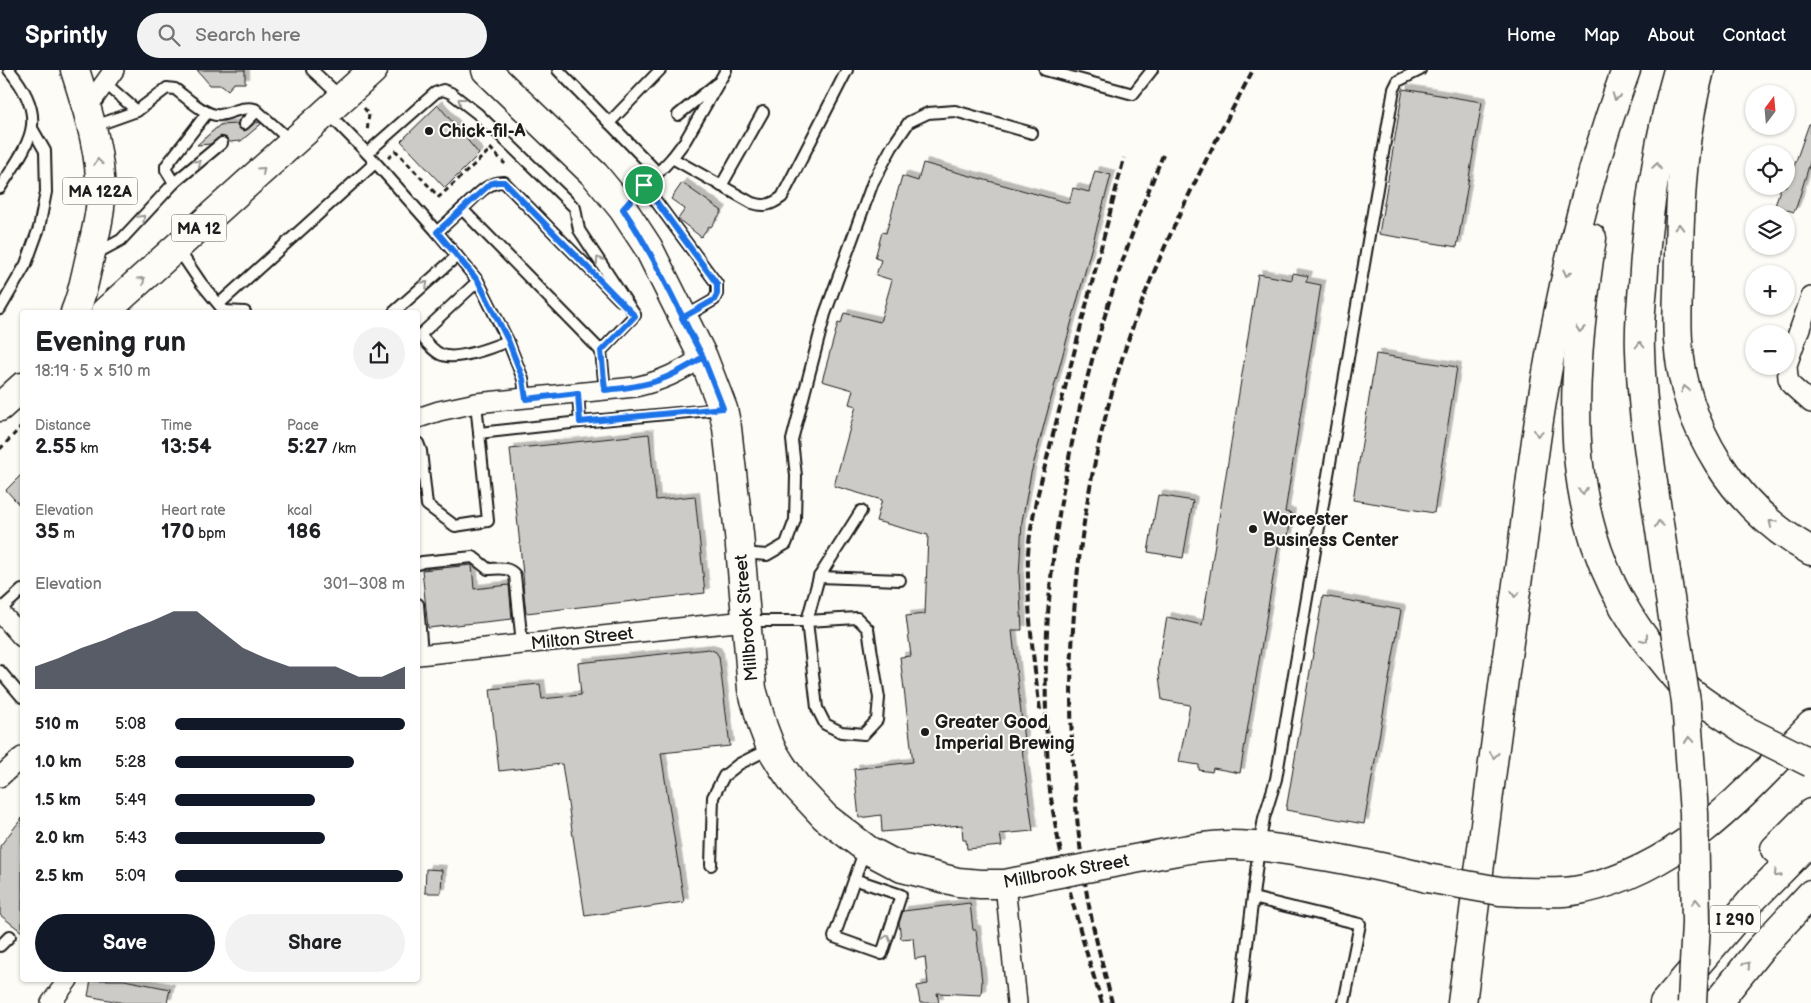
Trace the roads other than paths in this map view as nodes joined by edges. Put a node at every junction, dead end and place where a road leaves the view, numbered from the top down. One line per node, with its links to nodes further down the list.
1 (9, 70): 28 (lane)
2 (75, 70): 24 (main road, MA 122A)
3 (312, 70): 18 (lane)
4 (373, 70): 18 (main road, MA 12)
5 (486, 70): 41 (main road, Millbrook Street)
6 (558, 70): 25 (lane)
7 (660, 70): 25 (lane)
8 (726, 70): 17 (lane)
9 (847, 70): 38 (lane)
10 (1046, 70): 11 (lane)
11 (1152, 70)
12 (1420, 70): 94 (lane)
13 (1626, 70): 27 (main road, one-way to 27)
14 (1678, 70): 111 (main road, one-way to 14, bridge)
15 (1700, 70): 73 (main road, one-way to 15)
16 (110, 76): 20 (lane); 24 (street)
17 (721, 80): 23 (lane); 33 (lane)
18 (344, 105): 31 (main road, MA 12); 32 (lane)
19 (257, 110): 22 (lane); 26 (lane); 31 (lane)
20 (137, 112): 22 (lane); 24 (lane)
21 (763, 112): 38 (lane)
22 (207, 113): 36 (lane)
23 (678, 115)
24 (89, 118): 45 (main road, MA 122A, one-way to 24)
25 (609, 123): 35 (lane)
26 (244, 124)
27 (1608, 125): 90 (main road, one-way to 90, bridge); 109 (main road, one-way to 109)
28 (33, 130): 39 (lane); 48 (lane)
29 (1032, 133): 74 (lane)
30 (222, 143): 36 (lane, one-way to 30)
31 (292, 143): 43 (main road, MA 12, one-way to 31)
32 (367, 153): 34 (lane); 53 (lane, one-way to 32)
33 (672, 158): 35 (lane); 38 (lane)
34 (375, 163): 42 (lane); 49 (lane)
35 (658, 173): 37 (lane)
36 (174, 183): 45 (lane, one-way to 36)
37 (644, 185): 41 (lane); 54 (lane)
38 (721, 186)
39 (0, 188)
40 (462, 209): 42 (lane); 53 (lane); 58 (lane)
41 (623, 209): 54 (main road, Millbrook Street)
42 (437, 232): 44 (lane)
43 (177, 248): 49 (lane); 51 (main road, MA 12, one-way to 43)
44 (457, 256): 46 (lane); 52 (lane, one-way to 44)
45 (90, 257): 50 (main road, MA 122A)
46 (478, 281): 55 (lane); 57 (lane)
47 (1811, 296): 65 (street)
48 (0, 309)
49 (222, 309)
50 (76, 310)
51 (108, 310)
52 (396, 310)
53 (635, 316): 58 (lane)
54 (682, 318): 59 (main road, Millbrook Street)
55 (420, 335)
56 (420, 337): 57 (lane)
57 (508, 340): 63 (lane)
58 (601, 351): 61 (lane)
59 (703, 357): 61 (street); 67 (main road, Millbrook Street)
60 (20, 389): 66 (main road)
61 (605, 390): 62 (street)
62 (578, 393): 63 (street); 69 (lane)
63 (526, 399): 64 (street)
64 (476, 403): 68 (street); 70 (lane)
65 (1811, 403)
66 (0, 407)
67 (723, 408): 69 (lane); 74 (main road, Millbrook Street)
68 (420, 417)
69 (580, 422): 70 (lane)
70 (479, 433): 71 (lane)
71 (420, 448)
72 (861, 512): 76 (lane)
73 (1811, 552)
74 (740, 553): 80 (main road, Millbrook Street)
75 (420, 563): 83 (lane)
76 (819, 577): 77 (lane); 81 (lane)
77 (900, 580)
78 (20, 592): 79 (lane)
79 (0, 611): 82 (street)
80 (746, 621): 81 (lane); 83 (street, Milton Street); 88 (main road, Millbrook Street)
81 (807, 621): 81 (lane)
82 (20, 635)
83 (522, 644): 84 (street, Milton Street)
84 (420, 655)
85 (0, 671): 86 (lane)
86 (20, 695)
87 (1811, 725): 94 (main road, Millbrook Street, bridge)
88 (772, 748): 95 (main road, Millbrook Street); 96 (lane)
89 (20, 759): 91 (street)
90 (1811, 764)
91 (0, 777)
92 (1811, 813): 103 (main road)
93 (1811, 840): 103 (main road, I 290, one-way to 103)
94 (1260, 847): 98 (main road, Millbrook Street, bridge); 100 (lane)
95 (865, 848): 97 (lane); 98 (main road, Millbrook Street)
96 (711, 865)
97 (854, 879): 97 (lane, one-way to 97)
98 (1005, 884): 106 (street)
99 (1811, 894): 112 (main road, I 290, one-way to 99)
100 (1252, 898): 107 (lane); 108 (lane)
101 (10, 936): 102 (lane)
102 (0, 946)
103 (1699, 959): 110 (main road, I 290)
104 (67, 982): 105 (street)
105 (51, 1003)
106 (1017, 1003)
107 (1240, 1003)
108 (1344, 1003)
109 (1462, 1003)
110 (1664, 1003)
111 (1692, 1003)
112 (1716, 1003)

